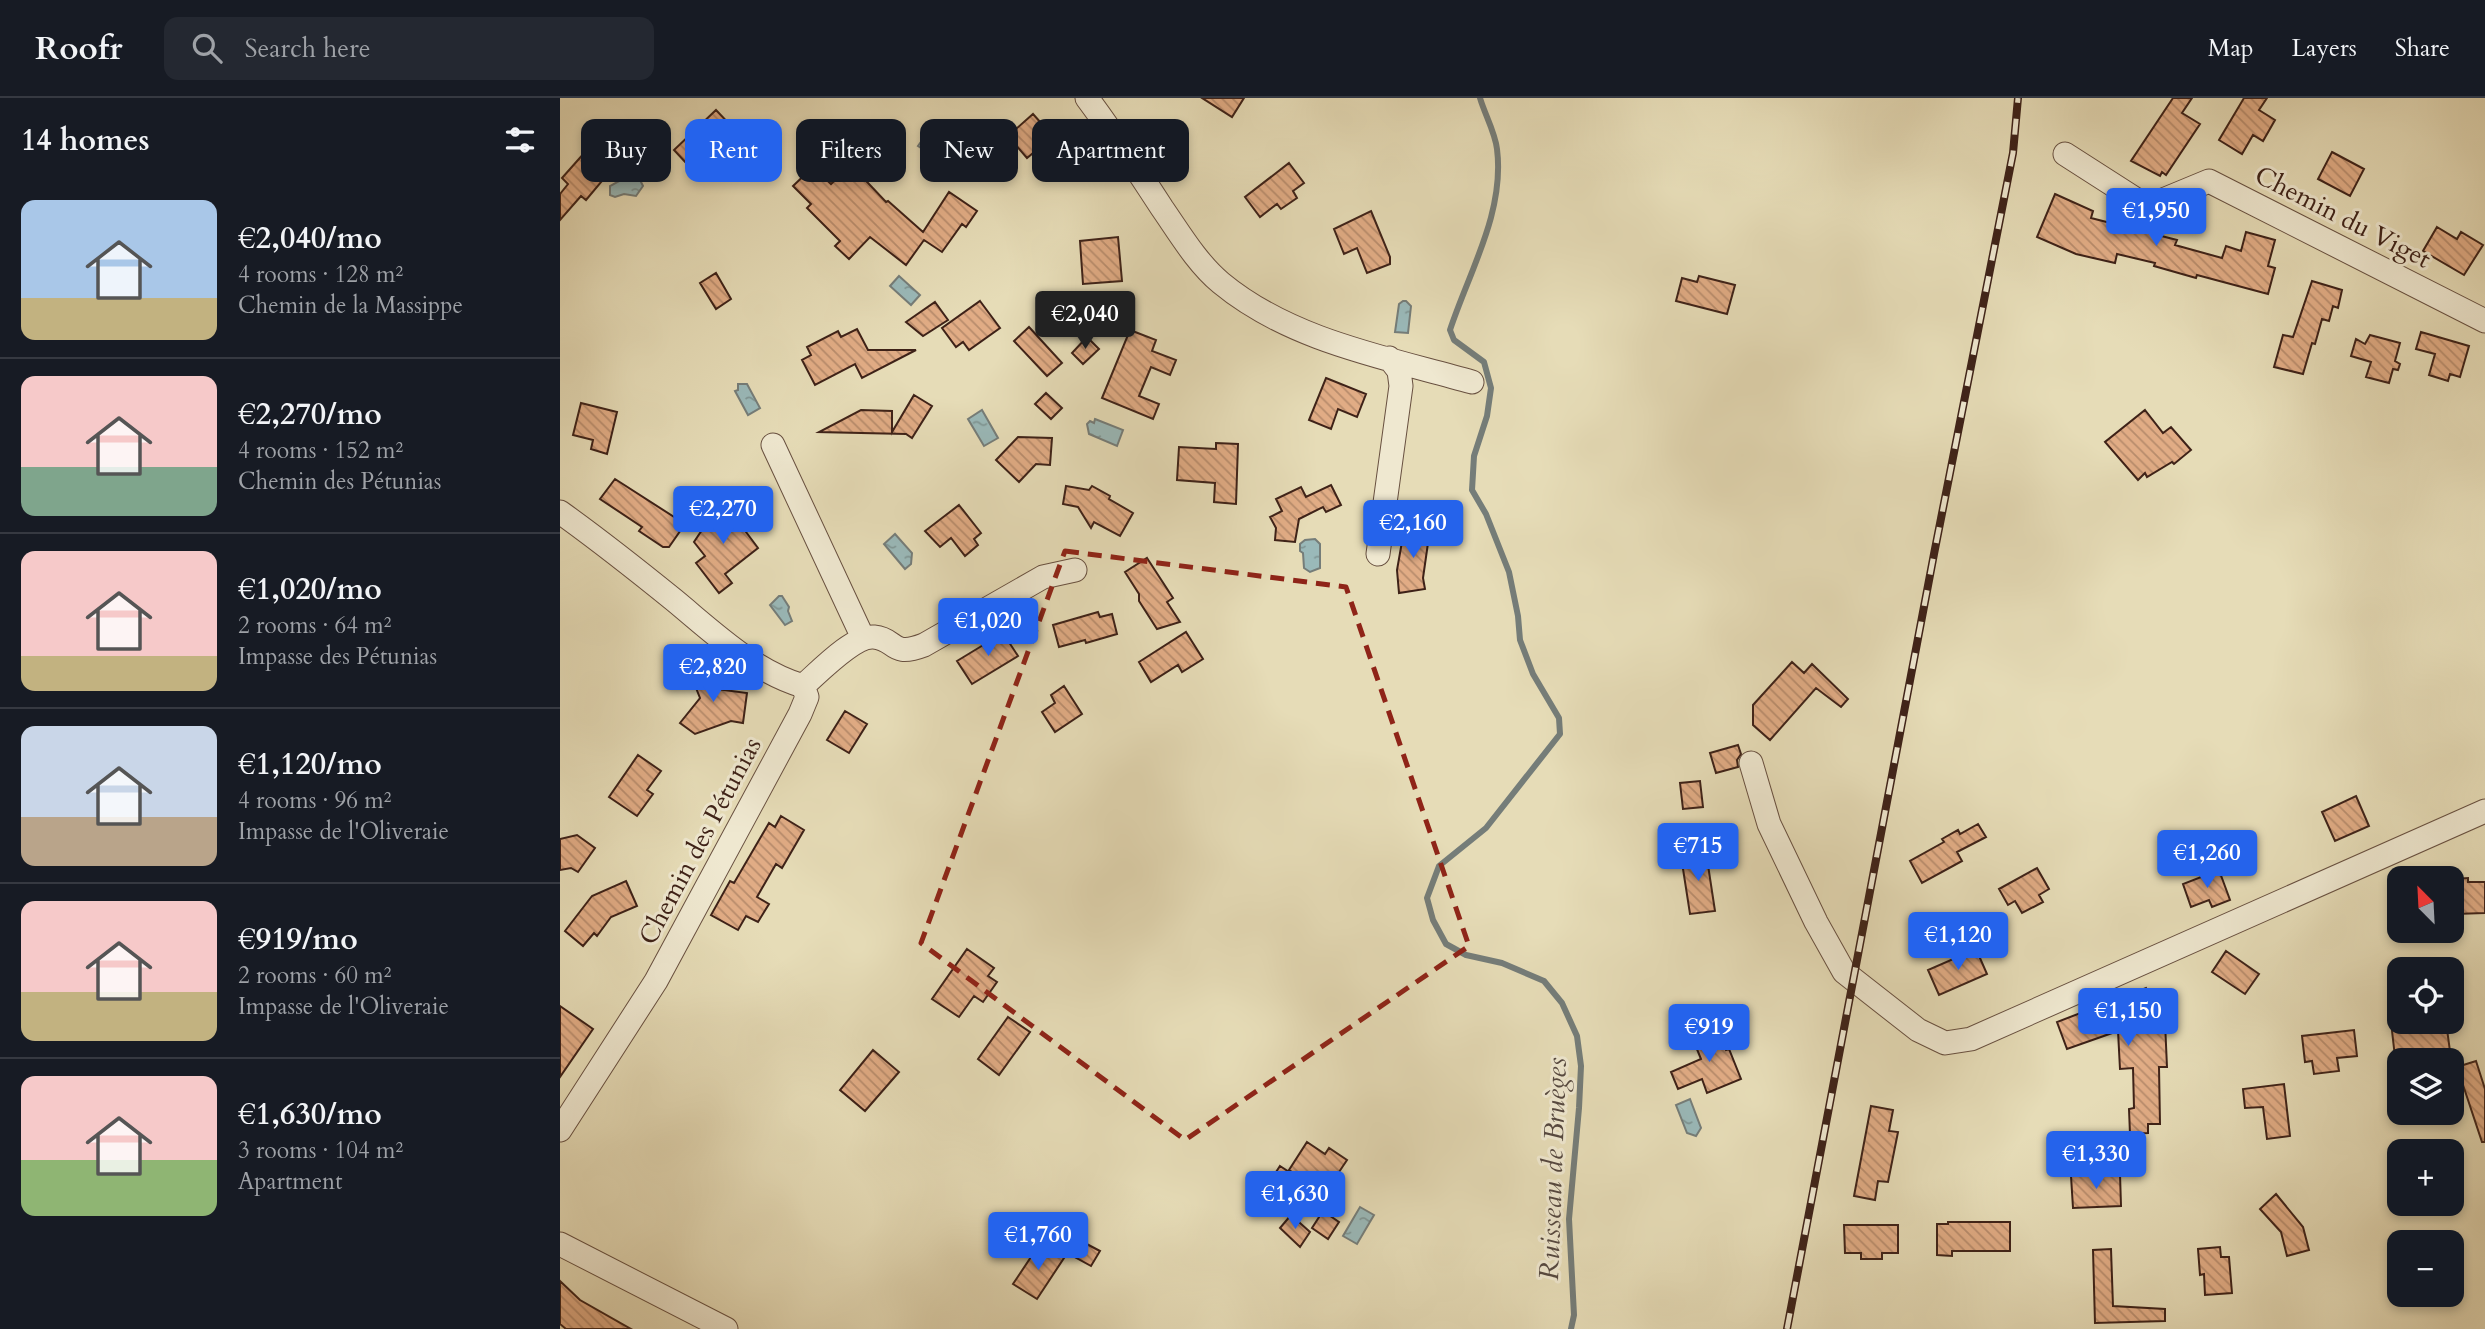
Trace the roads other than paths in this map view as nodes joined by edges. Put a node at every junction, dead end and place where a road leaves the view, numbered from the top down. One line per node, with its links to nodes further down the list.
1 (1087, 98): 4 (street)
2 (2065, 154): 3 (street, Chemin du Viget)
3 (2485, 321)
4 (1388, 358): 5 (street); 8 (street)
5 (1472, 383)
6 (773, 445): 10 (street)
7 (560, 512): 11 (street)
8 (1378, 554)
9 (1075, 570): 10 (street)
10 (863, 638): 11 (street)
11 (803, 685): 14 (street, Chemin des Pétunias)
12 (1751, 763): 13 (street)
13 (2485, 811)
14 (560, 1130)
15 (560, 1244): 16 (street)
16 (726, 1329)

